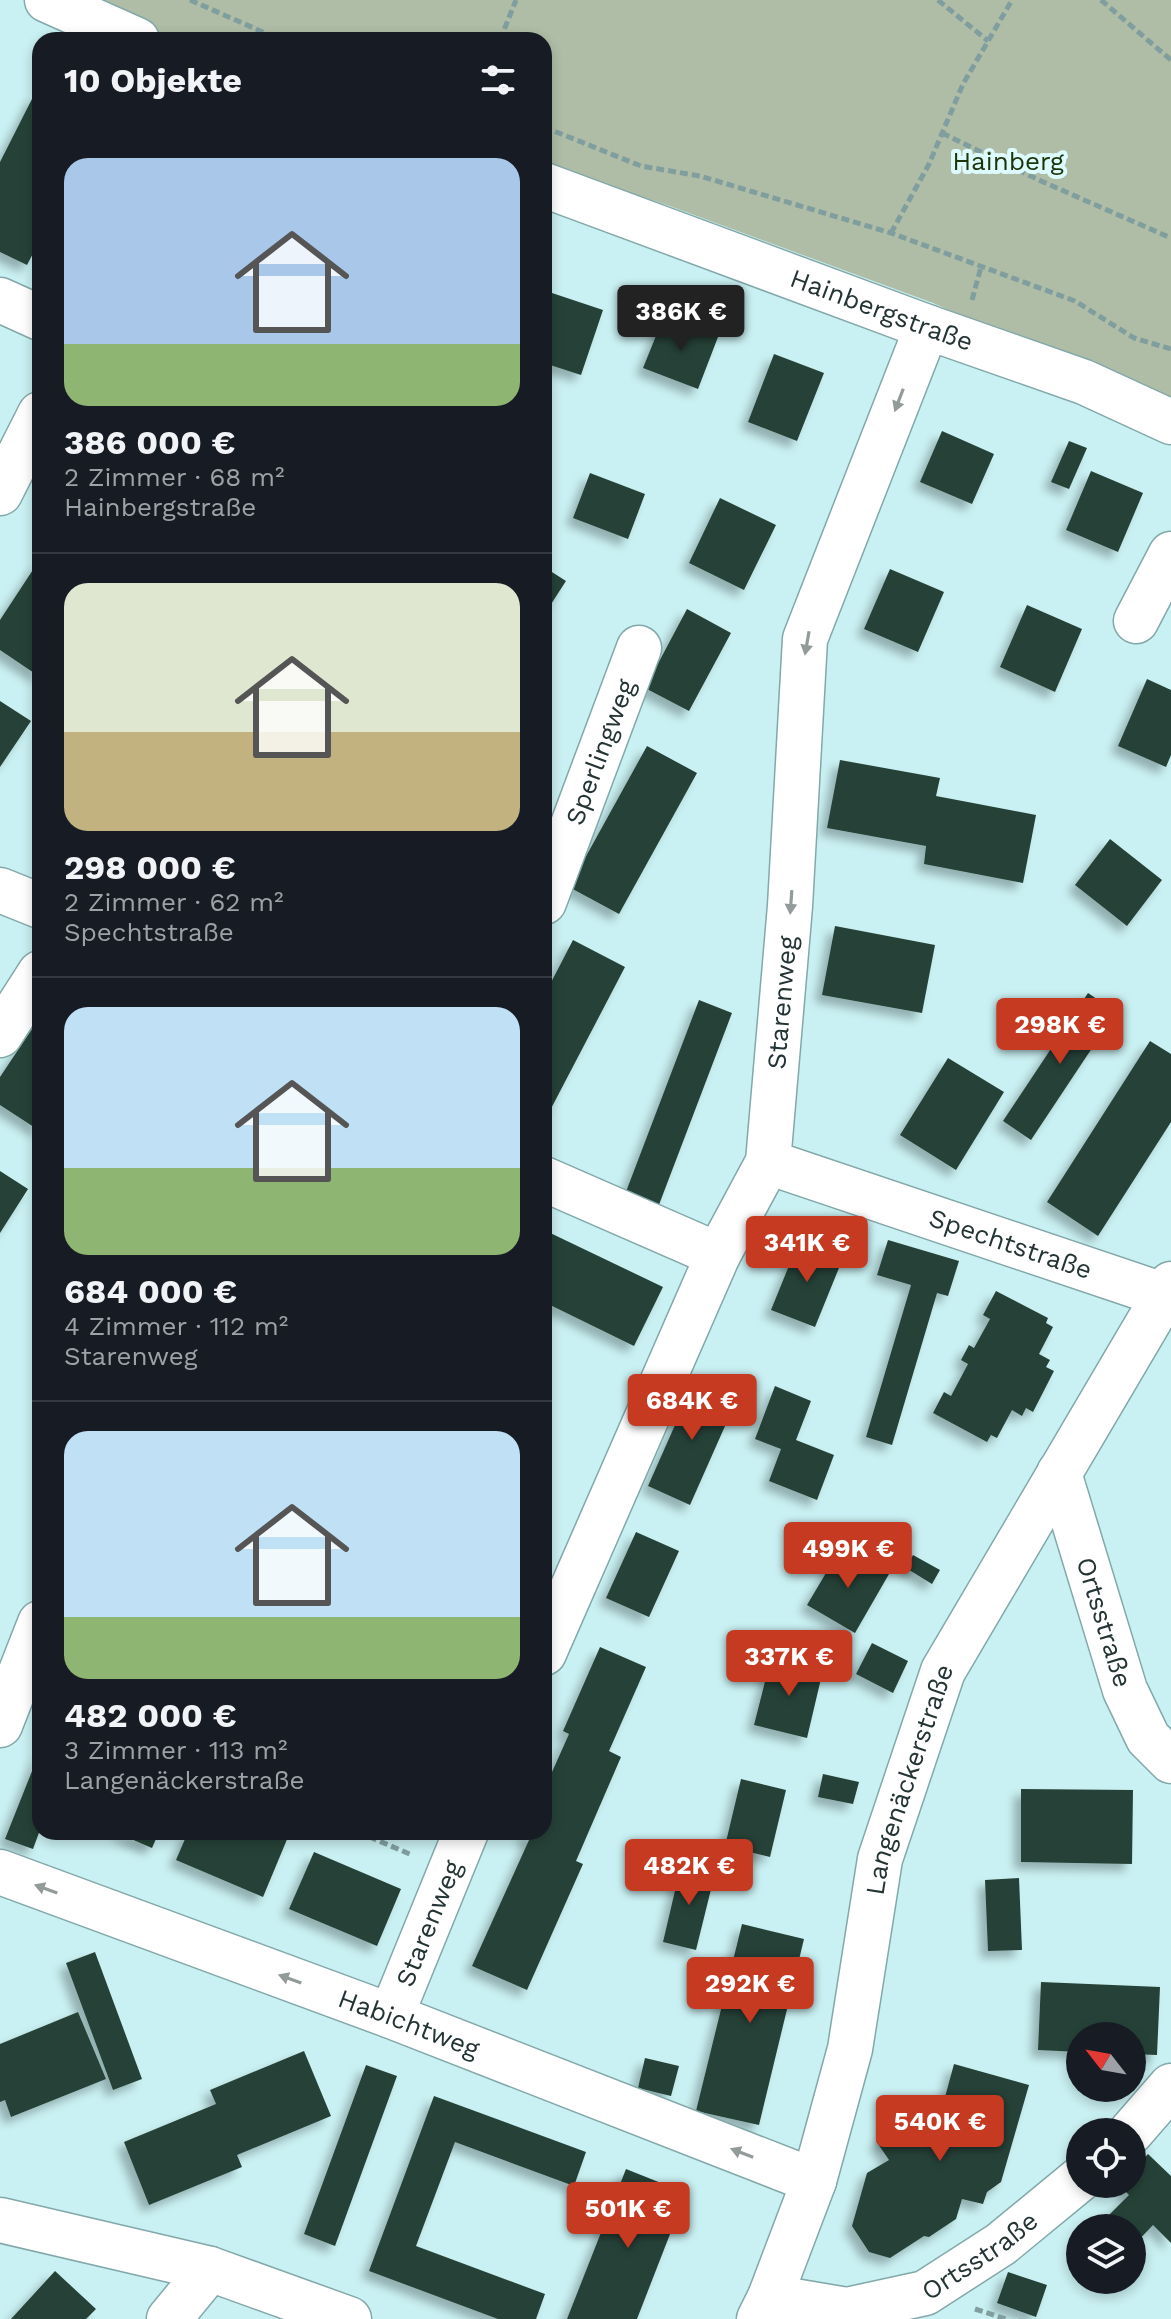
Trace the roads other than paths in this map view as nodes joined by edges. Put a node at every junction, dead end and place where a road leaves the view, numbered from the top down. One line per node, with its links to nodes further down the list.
1 (47, 0): 2 (street)
2 (119, 32)
3 (552, 188): 6 (street, Hainbergstraße)
4 (0, 300): 5 (street)
5 (32, 314)
6 (927, 327): 7 (street, Hainbergstraße); 18 (street, Starenweg, one-way to 18)
7 (1171, 422)
8 (32, 430): 9 (street)
9 (0, 493)
10 (1171, 554): 11 (street)
11 (1136, 621)
12 (639, 648): 13 (street, Sperlingweg)
13 (552, 881)
14 (0, 890): 15 (street)
15 (32, 903)
16 (32, 985): 17 (street)
17 (0, 1035)
18 (768, 1162): 20 (street, Starenweg); 21 (street, Spechtstraße)
19 (552, 1182): 20 (street)
20 (718, 1255): 23 (street, Starenweg)
21 (1167, 1290): 22 (street, Langenäckerstraße)
22 (1059, 1473): 26 (street, Ortsstraße); 32 (street, Langenäckerstraße)
23 (552, 1635)
24 (32, 1643): 25 (street)
25 (0, 1725)
26 (1171, 1761)
27 (458, 1852): 29 (street, Starenweg)
28 (0, 1872): 29 (street, Habichtweg, one-way to 28)
29 (391, 2016): 32 (street, Habichtweg, one-way to 29)
30 (1171, 2086): 31 (street)
31 (1143, 2118)
32 (814, 2181): 36 (street, Langenäckerstraße)
33 (1066, 2191): 36 (street, Ortsstraße)
34 (0, 2220): 35 (street)
35 (210, 2269): 37 (street); 38 (street)
36 (765, 2308)
37 (169, 2319)
38 (349, 2319)

